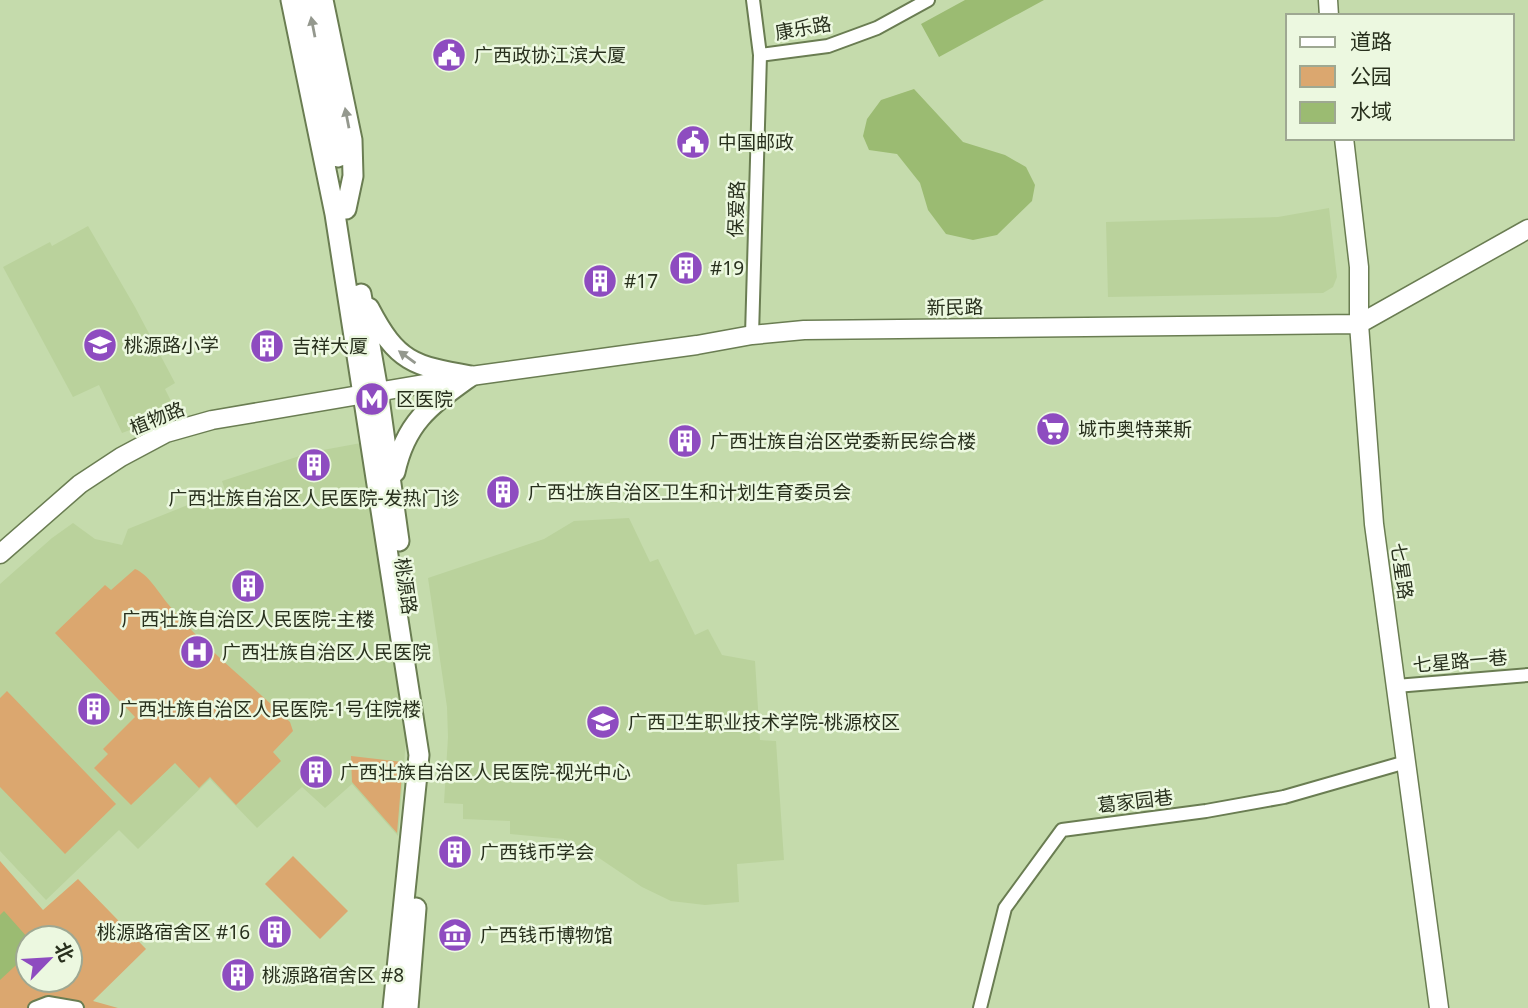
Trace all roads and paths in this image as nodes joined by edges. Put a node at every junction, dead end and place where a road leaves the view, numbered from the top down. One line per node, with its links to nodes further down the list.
1 (279, 0): 10 (main road)
2 (291, 0): 9 (main road)
3 (308, 0): 9 (main road, one-way to 3)
4 (323, 0): 10 (main road, one-way to 4)
5 (753, 0): 7 (street, 保爱路)
6 (928, 0): 7 (street, 康乐路)
7 (760, 55): 14 (street, 保爱路)
8 (1344, 140): 13 (main road, 七星路)
9 (333, 168): 10 (main road, 桃源路)
10 (340, 211): 12 (main road, 桃源路); 16 (main road, 桃源路)
11 (1528, 229): 13 (main road, 新民路)
12 (360, 290): 15 (main road, one-way to 12); 16 (main road, 桃源路)
13 (1359, 324): 14 (main road, 新民路); 20 (main road, 七星路)
14 (752, 335): 15 (main road, 新民路)
15 (471, 376): 16 (main road, 新民路); 17 (main road)
16 (371, 392): 17 (main road, 桃源路); 18 (main road, 植物路); 24 (main road, 桃源路)
17 (392, 487): 25 (main road, 桃源路)
18 (0, 554)
19 (1528, 675): 20 (street, 七星路一巷)
20 (1396, 686): 21 (main road, 七星路)
21 (1406, 762): 26 (street, 葛家园巷); 27 (main road, 七星路)
22 (35, 1008): 23 (street)
23 (78, 1008)
24 (393, 1008)
25 (408, 1008)
26 (980, 1008)
27 (1439, 1008)

